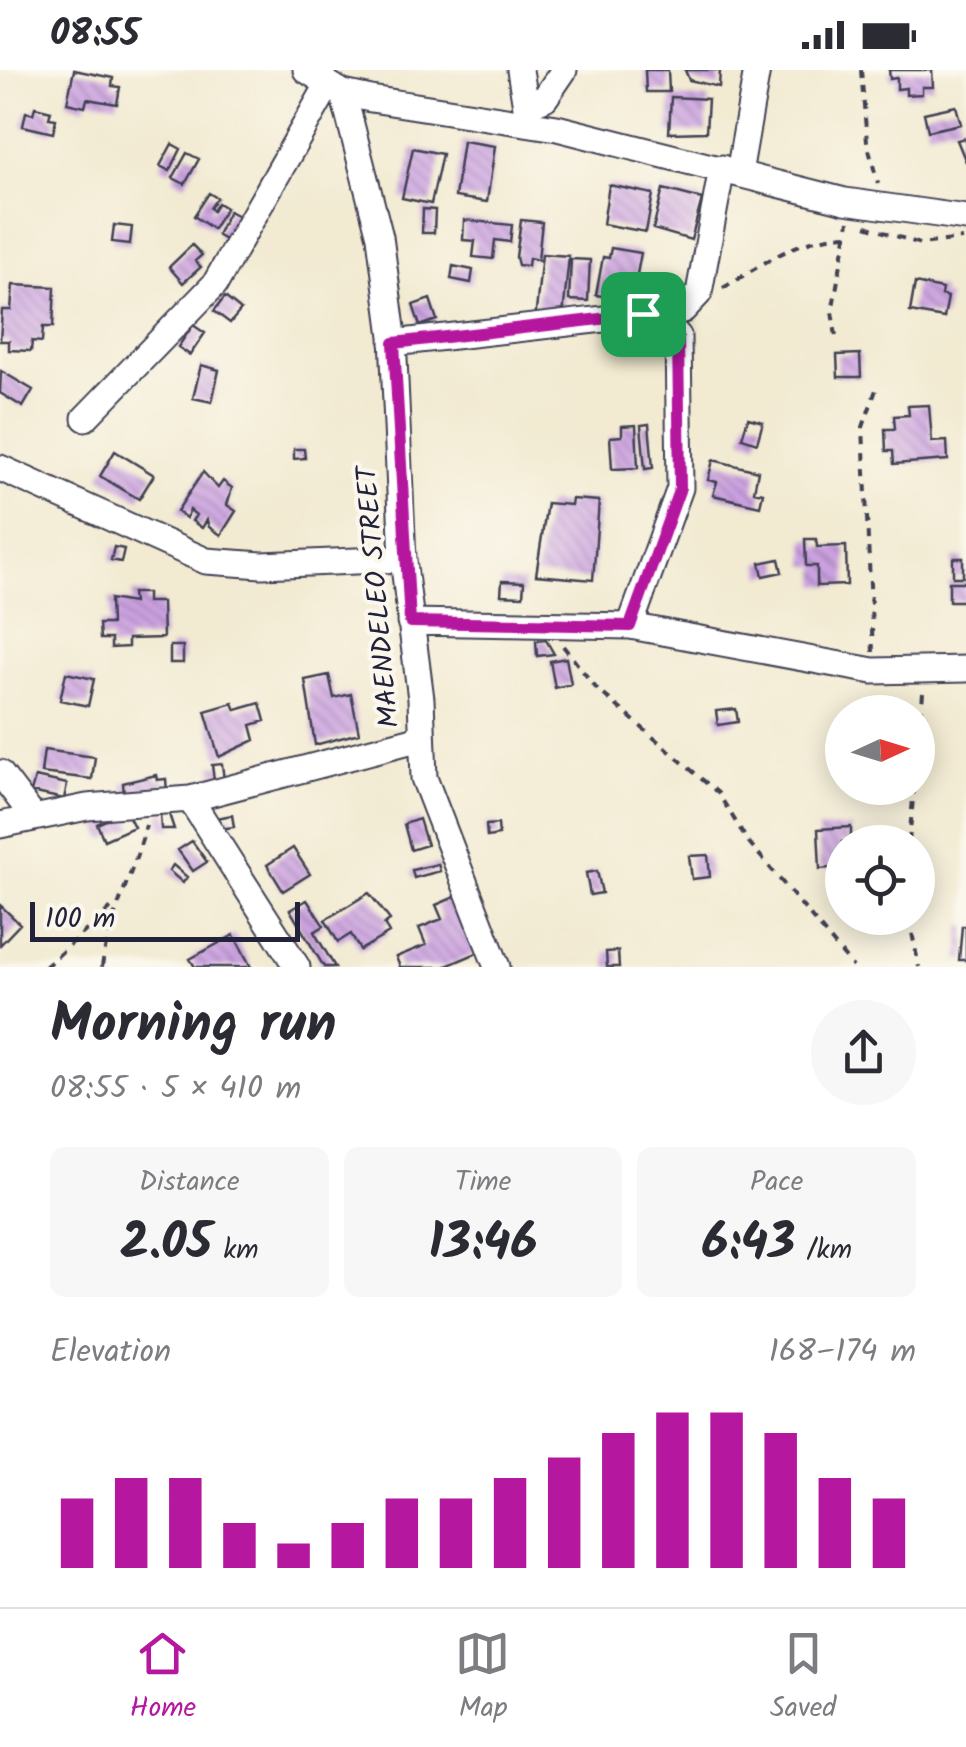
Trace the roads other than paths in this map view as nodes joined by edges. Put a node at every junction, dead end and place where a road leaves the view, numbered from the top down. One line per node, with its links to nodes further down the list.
1 (306, 70): 5 (street)
2 (520, 70): 6 (street)
3 (564, 70): 6 (street)
4 (757, 70): 7 (street)
5 (336, 89): 6 (street); 10 (street, MAENDELEO STREET); 11 (street)
6 (528, 115): 7 (street)
7 (730, 170): 8 (street); 9 (street)
8 (966, 218)
9 (643, 314): 10 (street); 15 (street)
10 (394, 343): 13 (street, MAENDELEO STREET)
11 (85, 418)
12 (0, 468): 13 (street)
13 (404, 558): 14 (street, MAENDELEO STREET)
14 (410, 622): 15 (street); 17 (street, MAENDELEO STREET)
15 (630, 626): 16 (street)
16 (966, 669)
17 (422, 738): 19 (street); 23 (street, MAENDELEO STREET)
18 (0, 773): 20 (street)
19 (190, 798): 20 (street); 22 (street)
20 (32, 815): 21 (street)
21 (0, 825)
22 (297, 967)
23 (497, 967)

